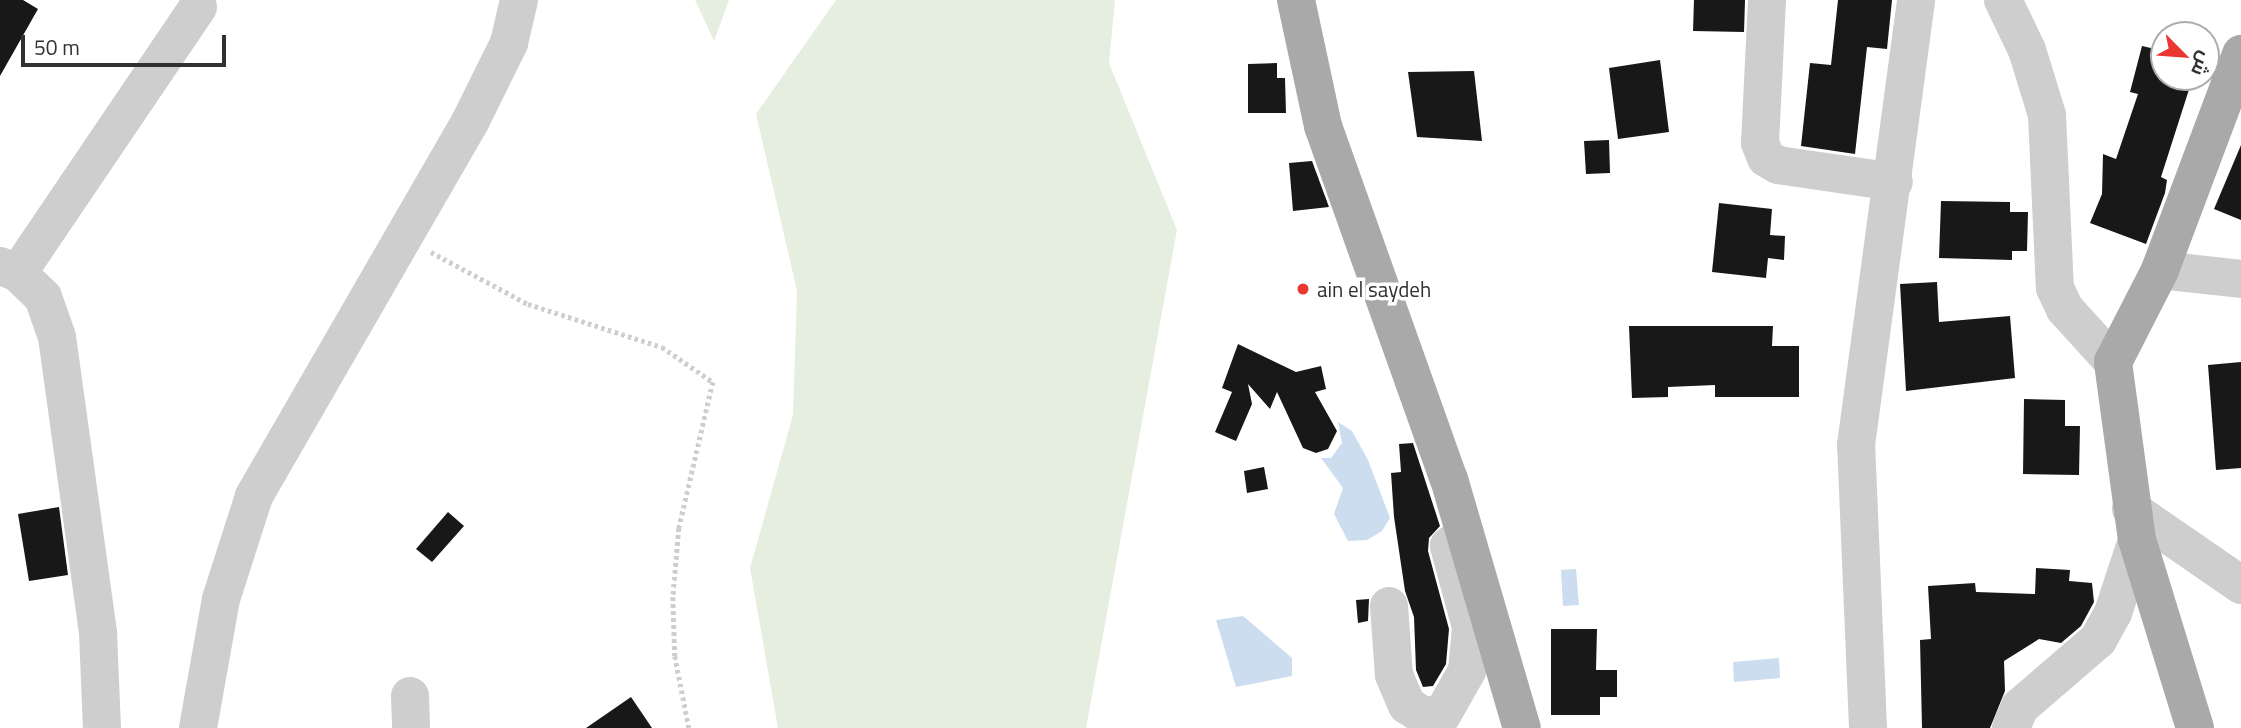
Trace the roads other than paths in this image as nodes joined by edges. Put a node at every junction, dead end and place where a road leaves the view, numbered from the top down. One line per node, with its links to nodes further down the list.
1 (519, 0): 18 (street)
2 (1296, 0): 14 (main road)
3 (1767, 0): 8 (street)
4 (1916, 0): 8 (street)
5 (2003, 0): 12 (street)
6 (198, 7): 9 (street)
7 (2241, 54): 10 (main road)
8 (1894, 182): 20 (street)
9 (9, 269): 17 (street)
10 (2160, 270): 11 (street); 12 (main road)
11 (2241, 279)
12 (2113, 362): 13 (main road)
13 (2134, 524): 15 (street); 21 (street); 22 (main road)
14 (1465, 534): 16 (street); 19 (main road)
15 (2241, 585)
16 (1389, 606)
17 (102, 728)
18 (198, 728)
19 (1522, 728)
20 (1868, 728)
21 (2011, 728)
22 (2195, 728)

